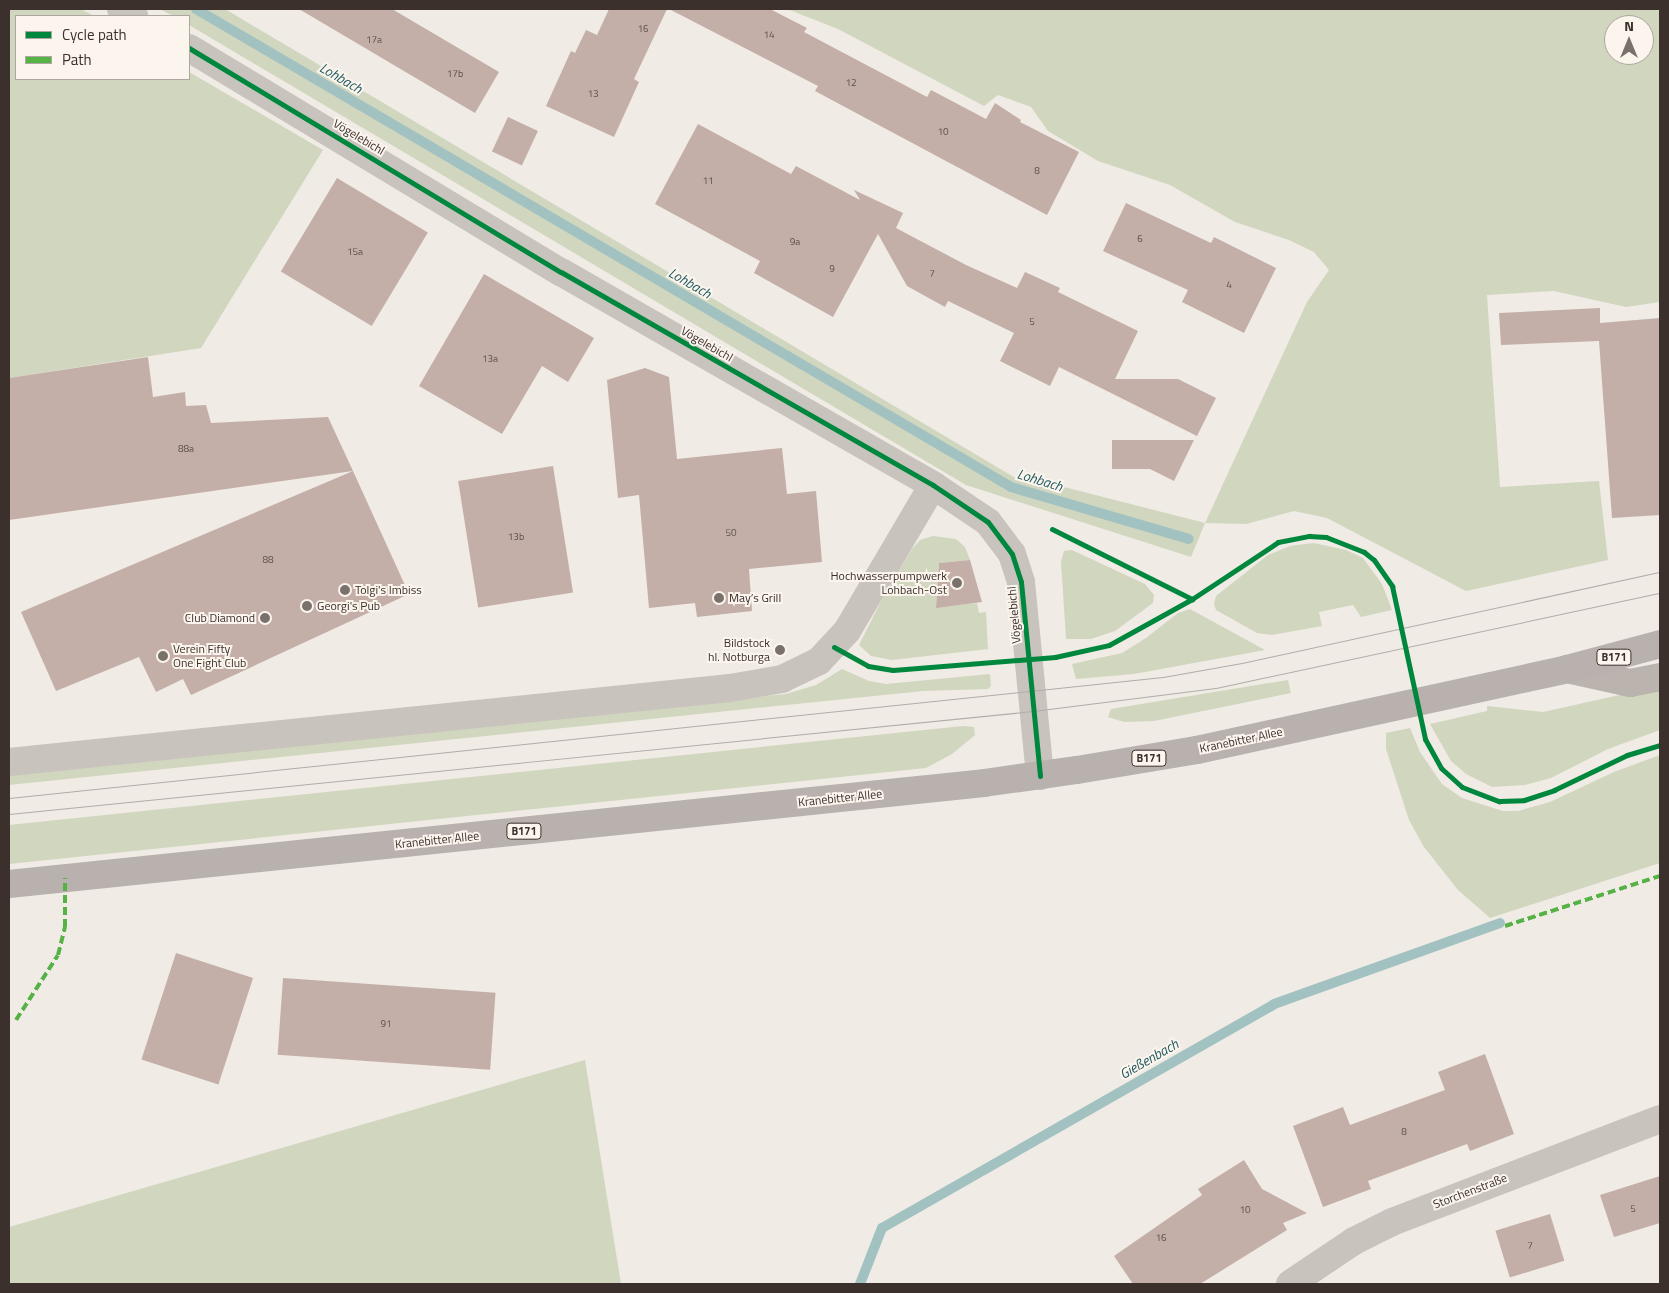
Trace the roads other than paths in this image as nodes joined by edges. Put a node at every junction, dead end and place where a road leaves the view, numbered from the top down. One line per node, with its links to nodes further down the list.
1 (121, 9): 2 (street)
2 (132, 15)
3 (190, 49): 4 (street, Vögelebichl)
4 (933, 485): 8 (street); 9 (street, Vögelebichl)
5 (1660, 644): 6 (main road, Kranebitter Allee / B171)
6 (1567, 669): 7 (street); 9 (main road, Kranebitter Allee / B171)
7 (1660, 677)
8 (9, 762)
9 (1040, 776): 10 (main road, Kranebitter Allee / B171)
10 (9, 884)
11 (1660, 1119): 12 (street, Storchenstraße)
12 (1290, 1284)

